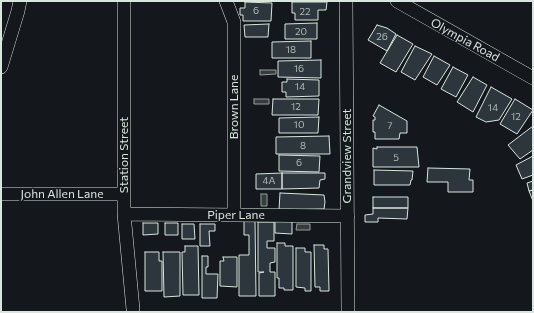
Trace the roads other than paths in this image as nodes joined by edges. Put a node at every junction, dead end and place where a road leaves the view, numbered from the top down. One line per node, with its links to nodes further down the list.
1 (20, 1): 6 (street)
2 (124, 1): 9 (street, Station Street)
3 (226, 1): 11 (street, Brown Lane)
4 (346, 1): 12 (street, Grandview Street)
5 (396, 1): 7 (street, Olympia Road)
6 (1, 67)
7 (533, 78)
8 (1, 194): 9 (street, John Allen Lane)
9 (123, 194): 10 (street, Station Street)
10 (124, 214): 11 (street, Piper Lane); 13 (street, Station Street)
11 (234, 215): 12 (street, Piper Lane)
12 (348, 216): 14 (street, Grandview Street)
13 (133, 311)
14 (348, 312)

